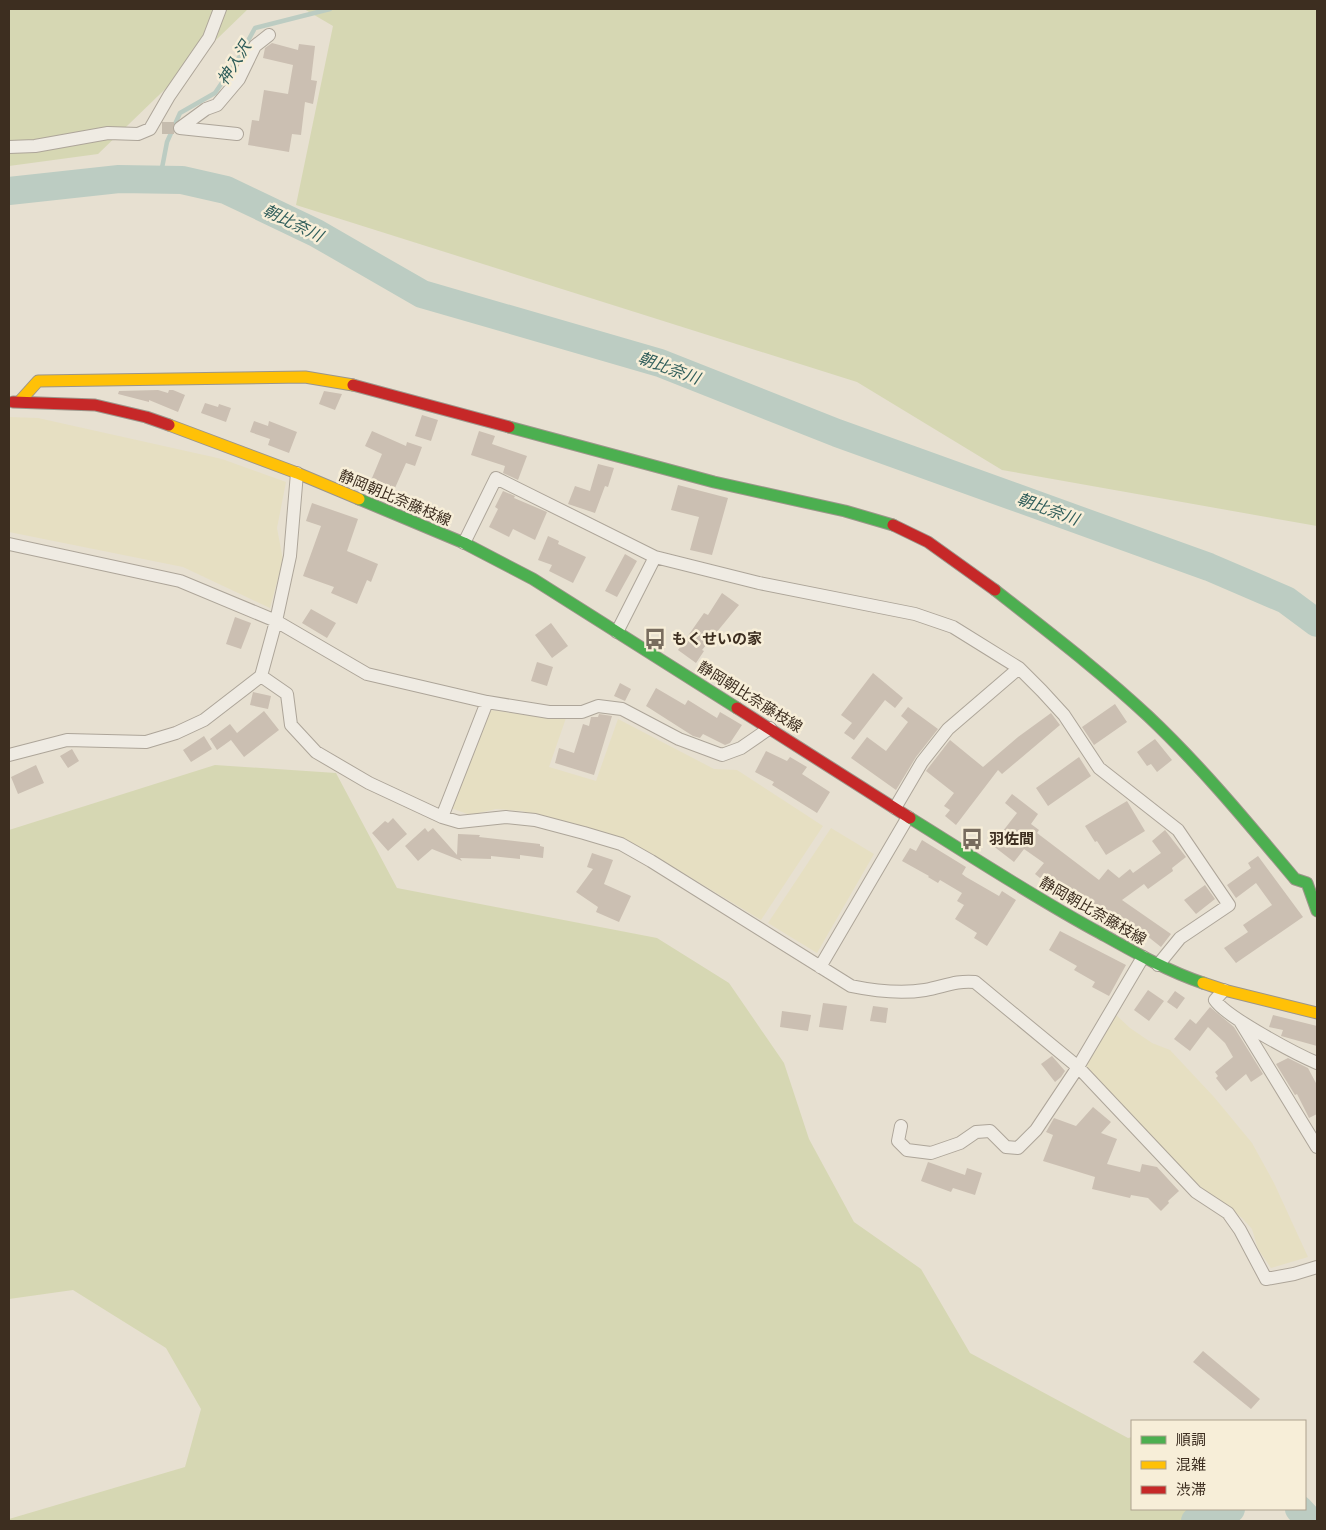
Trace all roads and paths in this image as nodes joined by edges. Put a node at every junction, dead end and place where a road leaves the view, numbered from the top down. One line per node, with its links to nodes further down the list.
1 (220, 9): 4 (street)
2 (269, 35): 3 (street)
3 (238, 134)
4 (9, 147)
5 (14, 402): 6 (street, 静岡朝比奈藤枝線); 20 (street)
6 (297, 473): 7 (street, 静岡朝比奈藤枝線); 10 (street)
7 (464, 542): 9 (street); 11 (street, 静岡朝比奈藤枝線)
8 (9, 544): 10 (street)
9 (655, 557): 11 (street); 12 (street)
10 (276, 621): 13 (street); 14 (street)
11 (617, 632): 15 (street, 静岡朝比奈藤枝線)
12 (1019, 668): 17 (street); 22 (street)
13 (261, 676): 16 (street); 18 (street)
14 (487, 702): 15 (street); 18 (street)
15 (770, 728): 17 (street, 静岡朝比奈藤枝線)
16 (9, 755)
17 (895, 808): 19 (street, 静岡朝比奈藤枝線)
18 (442, 817): 23 (street)
19 (908, 817): 21 (street, 静岡朝比奈藤枝線); 23 (street)
20 (1317, 911)
21 (1143, 957): 22 (street, 静岡朝比奈藤枝線); 28 (street)
22 (1158, 965): 24 (street, 静岡朝比奈藤枝線)
23 (820, 967): 28 (street)
24 (1224, 990): 25 (street, 静岡朝比奈藤枝線); 26 (street)
25 (1317, 1013)
26 (1240, 1021): 27 (street); 30 (street)
27 (1317, 1062)
28 (1078, 1067): 29 (street); 31 (street)
29 (900, 1126)
30 (1317, 1147)
31 (1317, 1267)

